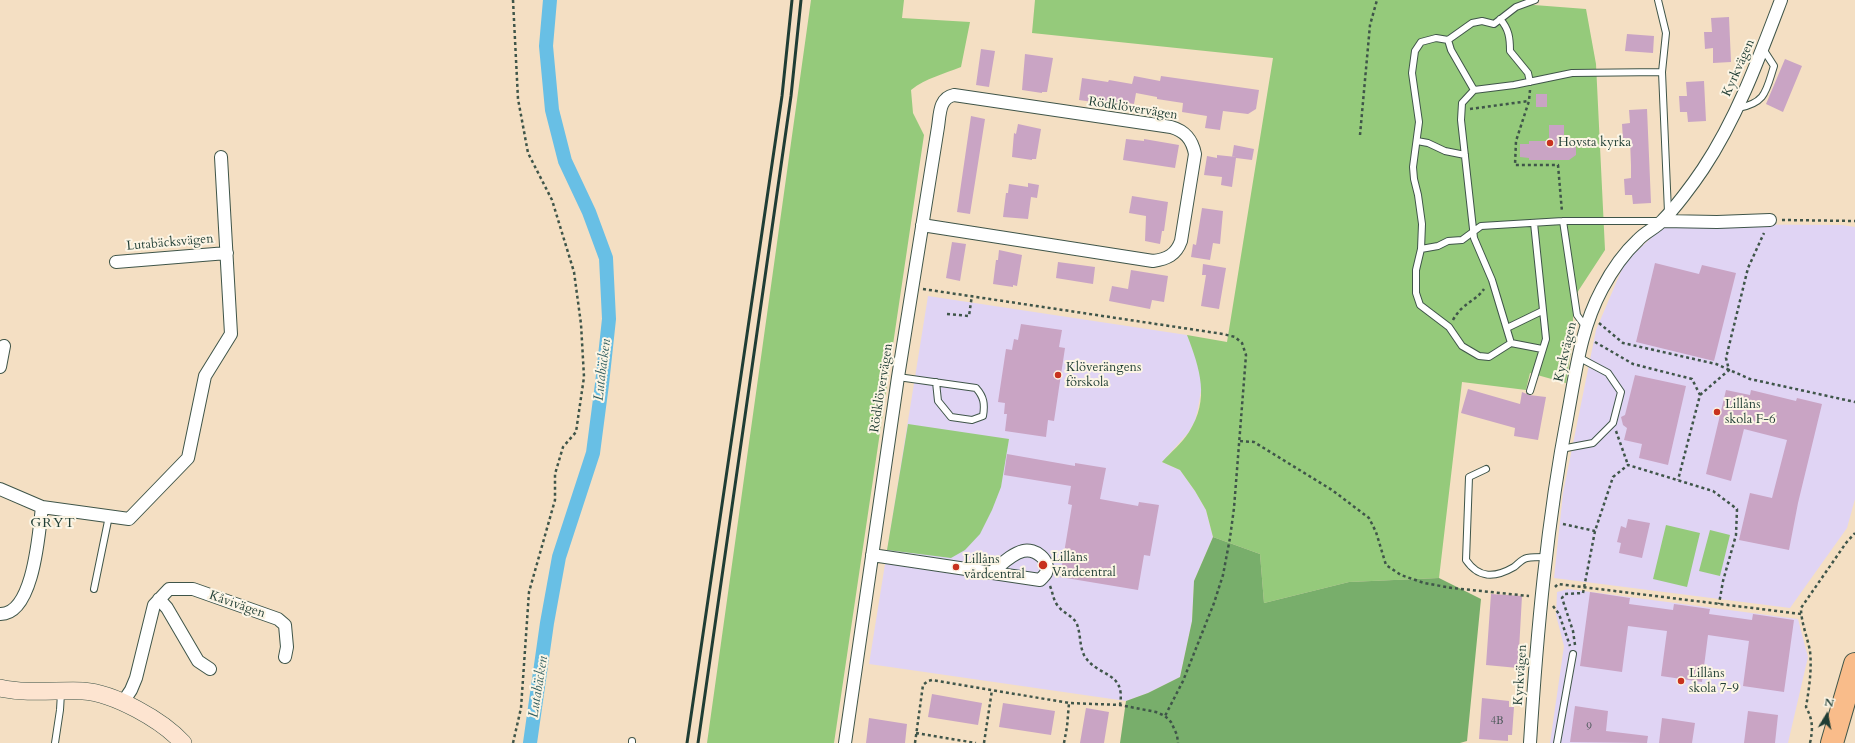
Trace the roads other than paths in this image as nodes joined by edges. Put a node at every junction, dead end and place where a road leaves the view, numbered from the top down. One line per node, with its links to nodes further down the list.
1 (1535, 0): 4 (lane)
2 (1658, 0): 7 (lane)
3 (1781, 0): 6 (street, Kyrkvägen)
4 (1500, 19): 5 (lane); 8 (lane)
5 (1448, 40): 9 (lane); 11 (lane)
6 (1763, 49): 10 (street, Kyrkvägen); 10 (lane)
7 (1662, 72): 8 (lane); 14 (lane)
8 (1530, 82): 9 (lane)
9 (1474, 90): 12 (lane)
10 (1736, 108): 14 (street, Kyrkvägen)
11 (1417, 141): 12 (lane); 20 (lane)
12 (1464, 155): 19 (lane)
13 (222, 157): 21 (street, Lutabäcksvägen)
14 (1666, 217): 15 (street); 16 (lane); 24 (street, Kyrkvägen)
15 (1770, 220)
16 (1563, 222): 17 (lane); 24 (lane)
17 (1534, 223): 19 (lane); 23 (lane)
18 (922, 225): 18 (street, Rödklövervägen); 31 (street, Rödklövervägen)
19 (1473, 232): 20 (lane); 25 (lane)
20 (1421, 249): 26 (lane)
21 (227, 253): 22 (street, Lutabäcksvägen); 38 (street, Lutabäcksvägen)
22 (116, 262)
23 (1542, 312): 25 (lane); 28 (lane)
24 (1586, 325): 29 (street, Kyrkvägen)
25 (1507, 328): 26 (lane)
26 (1512, 343): 28 (lane)
27 (4, 346): 30 (street)
28 (1542, 349): 33 (lane)
29 (1578, 357): 34 (street, Kyrkvägen); 34 (lane)
30 (0, 367)
31 (898, 377): 32 (lane); 39 (street, Rödklövervägen)
32 (936, 382): 32 (lane)
33 (1530, 391)
34 (1561, 449): 40 (street, Kyrkvägen)
35 (1486, 469): 40 (lane)
36 (0, 489): 37 (street, Lutabäcksvägen)
37 (42, 507): 38 (street, Lutabäcksvägen); 44 (street)
38 (109, 516): 42 (lane)
39 (872, 555): 41 (street); 54 (street, Rödklövervägen)
40 (1546, 557): 55 (street, Kyrkvägen)
41 (992, 572): 41 (street)
42 (94, 589)
43 (159, 599): 46 (street, Kåvivägen); 48 (street); 51 (street)
44 (0, 614)
45 (1572, 654): 56 (lane)
46 (285, 658)
47 (1855, 664): 57 (highway)
48 (210, 668)
49 (0, 688): 50 (street)
50 (61, 692): 51 (street); 52 (lane)
51 (123, 702): 53 (street)
52 (55, 743)
53 (183, 743)
54 (845, 743)
55 (1530, 743)
56 (1558, 743)
57 (1832, 743)

